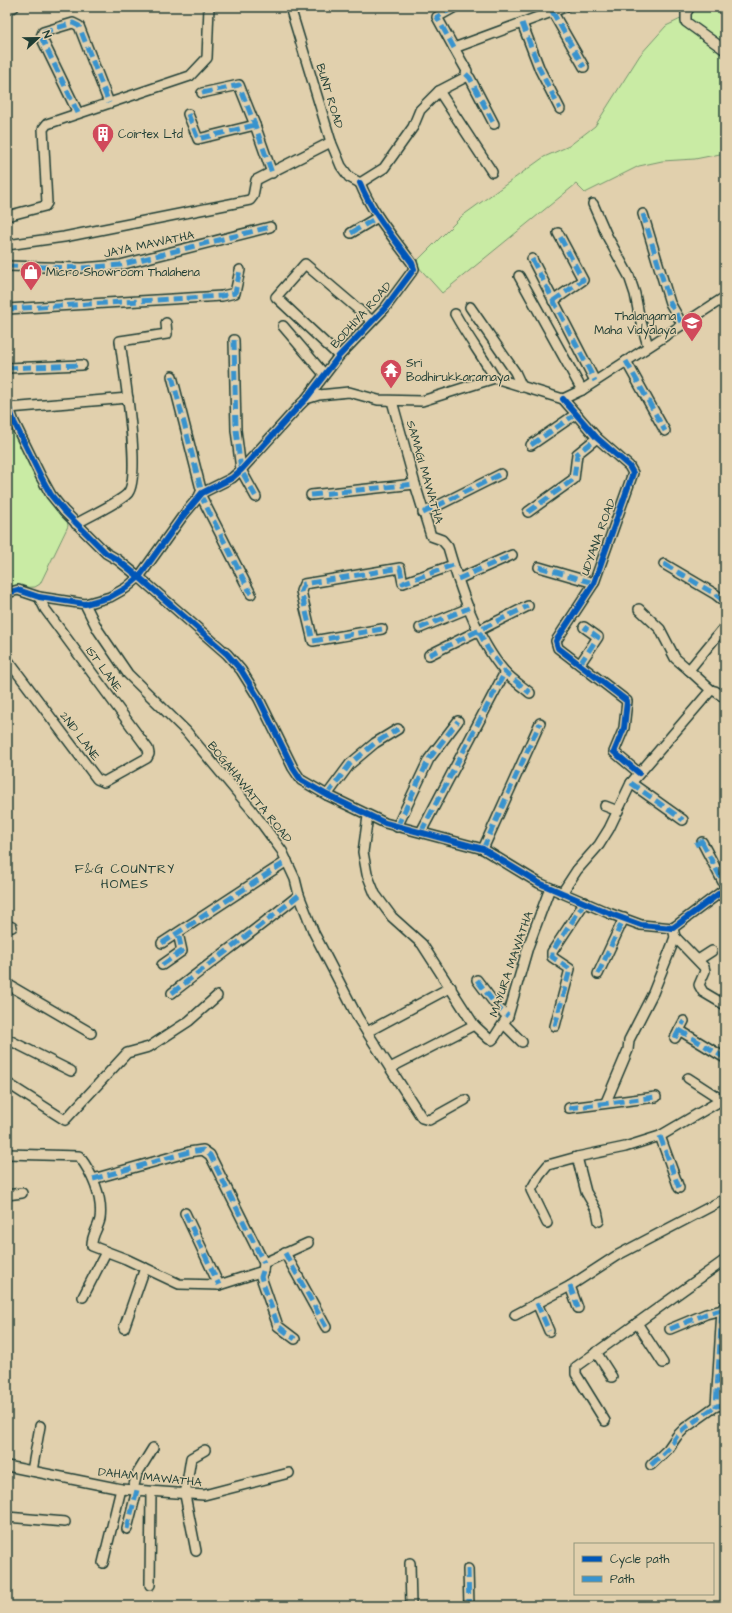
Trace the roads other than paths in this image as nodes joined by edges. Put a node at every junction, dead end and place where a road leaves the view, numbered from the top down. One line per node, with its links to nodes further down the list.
1 (14, 7): 7 (street)
2 (209, 7): 16 (street)
3 (290, 7): 22 (street, BUNT ROAD)
4 (455, 7): 10 (street)
5 (565, 7): 8 (street)
6 (690, 7): 11 (street)
7 (7, 10)
8 (552, 11): 9 (street); 12 (street)
9 (522, 23): 10 (street); 17 (street)
10 (454, 48): 13 (street)
11 (725, 50)
12 (584, 67)
13 (466, 74): 14 (street); 20 (street)
14 (439, 91): 23 (street); 25 (street)
15 (202, 93): 21 (street)
16 (109, 103): 18 (street); 18 (street)
17 (560, 109)
18 (78, 113): 28 (street)
19 (188, 114): 21 (street)
20 (494, 124)
21 (256, 125): 24 (street)
22 (331, 142): 24 (street); 25 (street, BUNT ROAD)
23 (492, 172)
24 (272, 173): 33 (street)
25 (360, 183): 29 (street, BODHIYA ROAD)
26 (593, 204): 48 (street)
27 (643, 214): 45 (street)
28 (7, 216)
29 (378, 217): 31 (street); 43 (street, BODHIYA ROAD)
30 (270, 227): 35 (street, JAYA MAWATHA)
31 (351, 233)
32 (558, 233): 39 (street)
33 (7, 245)
34 (532, 259): 39 (street)
35 (7, 266)
36 (240, 270): 41 (street)
37 (519, 276): 58 (street)
38 (724, 299): 45 (street)
39 (553, 301): 56 (street)
40 (470, 306): 57 (street)
41 (7, 309)
42 (456, 314): 55 (street)
43 (372, 321): 49 (street, BODHIYA ROAD); 49 (street)
44 (166, 323): 59 (street)
45 (682, 324): 48 (street)
46 (283, 326): 53 (street)
47 (234, 340): 68 (street)
48 (648, 346): 50 (street)
49 (339, 356): 53 (street, BODHIYA ROAD)
50 (626, 361): 56 (street); 65 (street)
51 (82, 365): 52 (street)
52 (7, 368)
53 (324, 374): 60 (street, BODHIYA ROAD)
54 (172, 376): 71 (street)
55 (495, 378): 57 (street); 62 (street)
56 (595, 381): 58 (street)
57 (522, 387): 61 (street)
58 (582, 390): 61 (street)
59 (128, 398): 63 (street); 76 (street)
60 (306, 399): 62 (street); 68 (street, BODHIYA ROAD)
61 (563, 399): 64 (street, UDYANA ROAD)
62 (392, 401): 70 (street, SAMAGI MAWATHA)
63 (8, 406): 76 (street)
64 (576, 414): 66 (street, UDYANA ROAD); 67 (street)
65 (665, 432)
66 (597, 438): 74 (street); 83 (street, UDYANA ROAD)
67 (531, 445)
68 (242, 470): 71 (street, BODHIYA ROAD); 73 (street)
69 (501, 474): 75 (street)
70 (415, 484): 72 (street); 75 (street, SAMAGI MAWATHA)
71 (201, 494): 81 (street); 85 (street)
72 (312, 495)
73 (256, 497)
74 (528, 512)
75 (424, 513): 79 (street, SAMAGI MAWATHA)
76 (76, 524): 81 (street)
77 (512, 555): 82 (street)
78 (664, 564): 87 (street)
79 (453, 565): 82 (street, SAMAGI MAWATHA); 95 (street)
80 (539, 567): 83 (street)
81 (139, 577): 88 (street); 111 (street)
82 (458, 579): 90 (street, SAMAGI MAWATHA)
83 (594, 583): 99 (street, UDYANA ROAD)
84 (7, 592): 86 (street)
85 (251, 594)
86 (39, 597): 88 (street); 108 (street, 1ST LANE)
87 (725, 602)
88 (85, 604): 120 (street, BOGAHAWATTA ROAD)
89 (528, 606): 96 (street)
90 (469, 608): 94 (street); 96 (street, SAMAGI MAWATHA)
91 (639, 609): 100 (street)
92 (725, 626): 100 (street)
93 (584, 627): 99 (street)
94 (420, 628)
95 (382, 629)
96 (479, 632): 97 (street); 101 (street, SAMAGI MAWATHA)
97 (429, 655)
98 (7, 660): 108 (street, 2ND LANE)
99 (580, 664): 109 (street, UDYANA ROAD)
100 (689, 670): 102 (street)
101 (505, 672): 103 (street, SAMAGI MAWATHA); 117 (street)
102 (710, 690): 104 (street); 109 (street)
103 (530, 693)
104 (725, 698)
105 (458, 721): 116 (street)
106 (540, 723): 119 (street)
107 (398, 729): 111 (street)
108 (150, 754)
109 (639, 772): 110 (street)
110 (631, 783): 113 (street); 115 (street)
111 (327, 795): 114 (street)
112 (605, 806): 113 (street)
113 (618, 811): 123 (street)
114 (368, 816): 116 (street); 136 (street, MAYURA MAWATHA)
115 (683, 820)
116 (397, 827): 117 (street)
117 (421, 832): 119 (street)
118 (701, 842): 121 (street)
119 (483, 849): 122 (street)
120 (287, 861): 124 (street, BOGAHAWATTA ROAD); 128 (street)
121 (725, 887): 127 (street)
122 (550, 888): 123 (street); 140 (street, MAYURA MAWATHA)
123 (562, 892): 125 (street)
124 (299, 896): 137 (street); 144 (street, BOGAHAWATTA ROAD)
125 (585, 902): 126 (street); 143 (street)
126 (624, 918): 127 (street); 133 (street)
127 (674, 932): 131 (street); 156 (street)
128 (178, 933): 129 (street); 132 (street)
129 (162, 943)
130 (712, 951): 131 (street)
131 (698, 960): 139 (street)
132 (162, 965)
133 (598, 974)
134 (477, 980): 140 (street)
135 (7, 984): 145 (street)
136 (451, 987): 142 (street, MAYURA MAWATHA); 144 (street)
137 (172, 993)
138 (217, 996): 152 (street)
139 (725, 1005)
140 (506, 1020): 142 (street, MAYURA MAWATHA); 147 (street)
141 (684, 1021): 148 (street)
142 (474, 1025): 149 (street)
143 (555, 1026)
144 (367, 1032): 149 (street, BOGAHAWATTA ROAD)
145 (91, 1033)
146 (7, 1039): 150 (street)
147 (522, 1042)
148 (725, 1058)
149 (390, 1068): 155 (street, BOGAHAWATTA ROAD)
150 (71, 1071)
151 (688, 1078): 154 (street)
152 (7, 1083)
153 (656, 1097): 156 (street)
154 (724, 1099): 158 (street)
155 (465, 1100)
156 (606, 1102): 157 (street)
157 (569, 1108)
158 (660, 1136): 160 (street); 162 (street)
159 (7, 1154): 161 (street)
160 (577, 1157): 167 (street); 168 (street)
161 (93, 1178): 170 (street); 173 (street)
162 (679, 1188)
163 (22, 1193): 164 (street)
164 (7, 1194)
165 (725, 1199): 176 (street)
166 (184, 1213): 175 (street)
167 (600, 1222)
168 (547, 1223)
169 (308, 1243): 171 (street)
170 (106, 1252): 174 (street); 177 (street)
171 (285, 1253): 173 (street); 183 (street)
172 (725, 1260): 182 (street)
173 (263, 1267): 175 (street); 187 (street)
174 (145, 1268): 175 (street); 184 (street)
175 (219, 1285)
176 (570, 1286): 178 (street); 179 (street)
177 (83, 1297)
178 (537, 1303): 181 (street); 186 (street)
179 (578, 1308)
180 (724, 1308): 185 (street); 191 (street)
181 (515, 1315)
182 (637, 1323): 188 (street); 189 (street)
183 (326, 1327)
184 (124, 1328)
185 (670, 1329)
186 (549, 1331)
187 (295, 1339)
188 (596, 1352): 190 (street); 192 (street)
189 (663, 1363)
190 (612, 1377)
191 (721, 1405): 196 (street)
192 (606, 1421)
193 (40, 1426): 198 (street)
194 (153, 1448): 201 (street)
195 (205, 1450): 203 (street)
196 (651, 1465)
197 (7, 1466): 198 (street, DAHAM MAWATHA)
198 (32, 1471): 200 (street, DAHAM MAWATHA)
199 (289, 1473): 203 (street, DAHAM MAWATHA)
200 (121, 1489): 201 (street, DAHAM MAWATHA); 208 (street)
201 (135, 1490): 202 (street, DAHAM MAWATHA); 206 (street)
202 (151, 1492): 203 (street, DAHAM MAWATHA); 211 (street)
203 (185, 1495): 207 (street)
204 (7, 1517): 205 (street)
205 (66, 1522)
206 (127, 1529)
207 (196, 1551)
208 (103, 1563)
209 (410, 1563): 212 (street)
210 (468, 1569): 213 (street)
211 (150, 1585)
212 (411, 1606)
213 (469, 1606)

